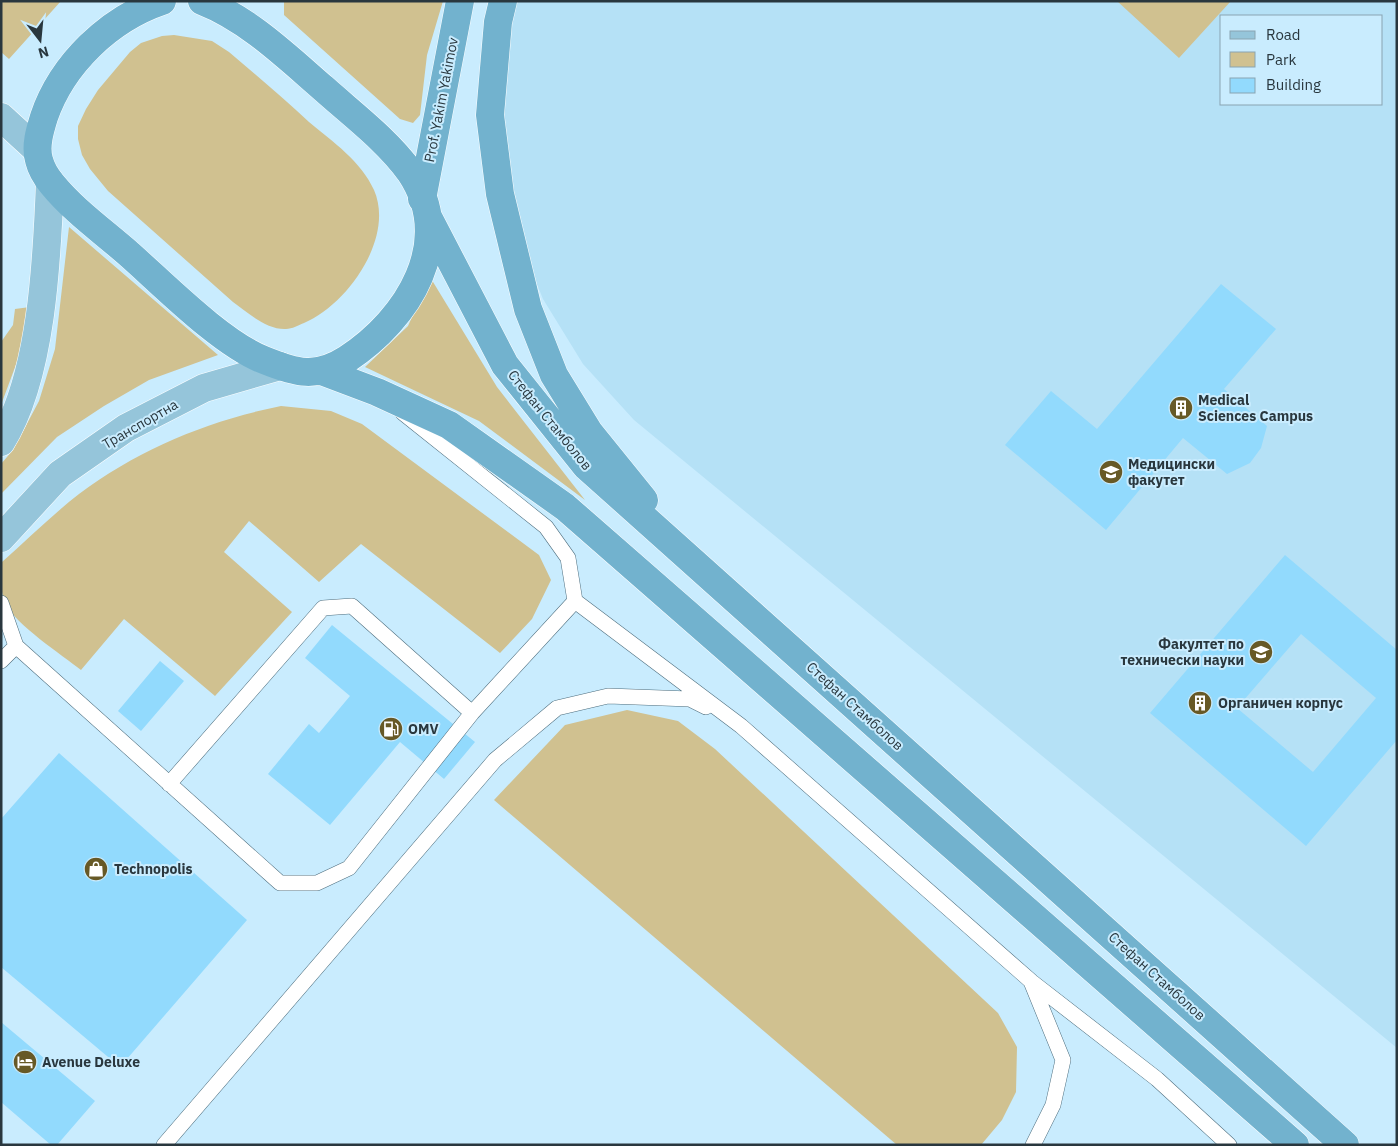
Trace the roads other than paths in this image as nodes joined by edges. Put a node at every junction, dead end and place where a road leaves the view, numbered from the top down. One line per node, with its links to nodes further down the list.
1 (162, 1): 6 (highway)
2 (460, 1): 8 (highway, Prof. Yakim Yakimov)
3 (503, 1): 14 (highway)
4 (214, 3): 8 (highway, Стефан Стамболов)
5 (1, 117): 6 (main road)
6 (37, 150): 7 (highway)
7 (50, 182): 9 (highway); 12 (main road)
8 (425, 208): 10 (highway); 14 (highway, Стефан Стамболов)
9 (280, 366): 10 (highway); 13 (main road, Транспортна)
10 (324, 372): 11 (highway)
11 (377, 392): 15 (lane); 26 (highway)
12 (1, 442)
13 (1, 538)
14 (697, 565): 27 (highway, Стефан Стамболов)
15 (575, 601): 19 (lane); 20 (lane)
16 (1, 604): 17 (lane)
17 (16, 646): 18 (lane); 21 (lane)
18 (1, 661)
19 (472, 713): 21 (lane); 21 (lane)
20 (741, 726): 22 (lane); 23 (lane)
21 (169, 784)
22 (1032, 982): 24 (lane); 25 (lane)
23 (164, 1145)
24 (1033, 1145)
25 (1229, 1145)
26 (1296, 1145)
27 (1345, 1145)

